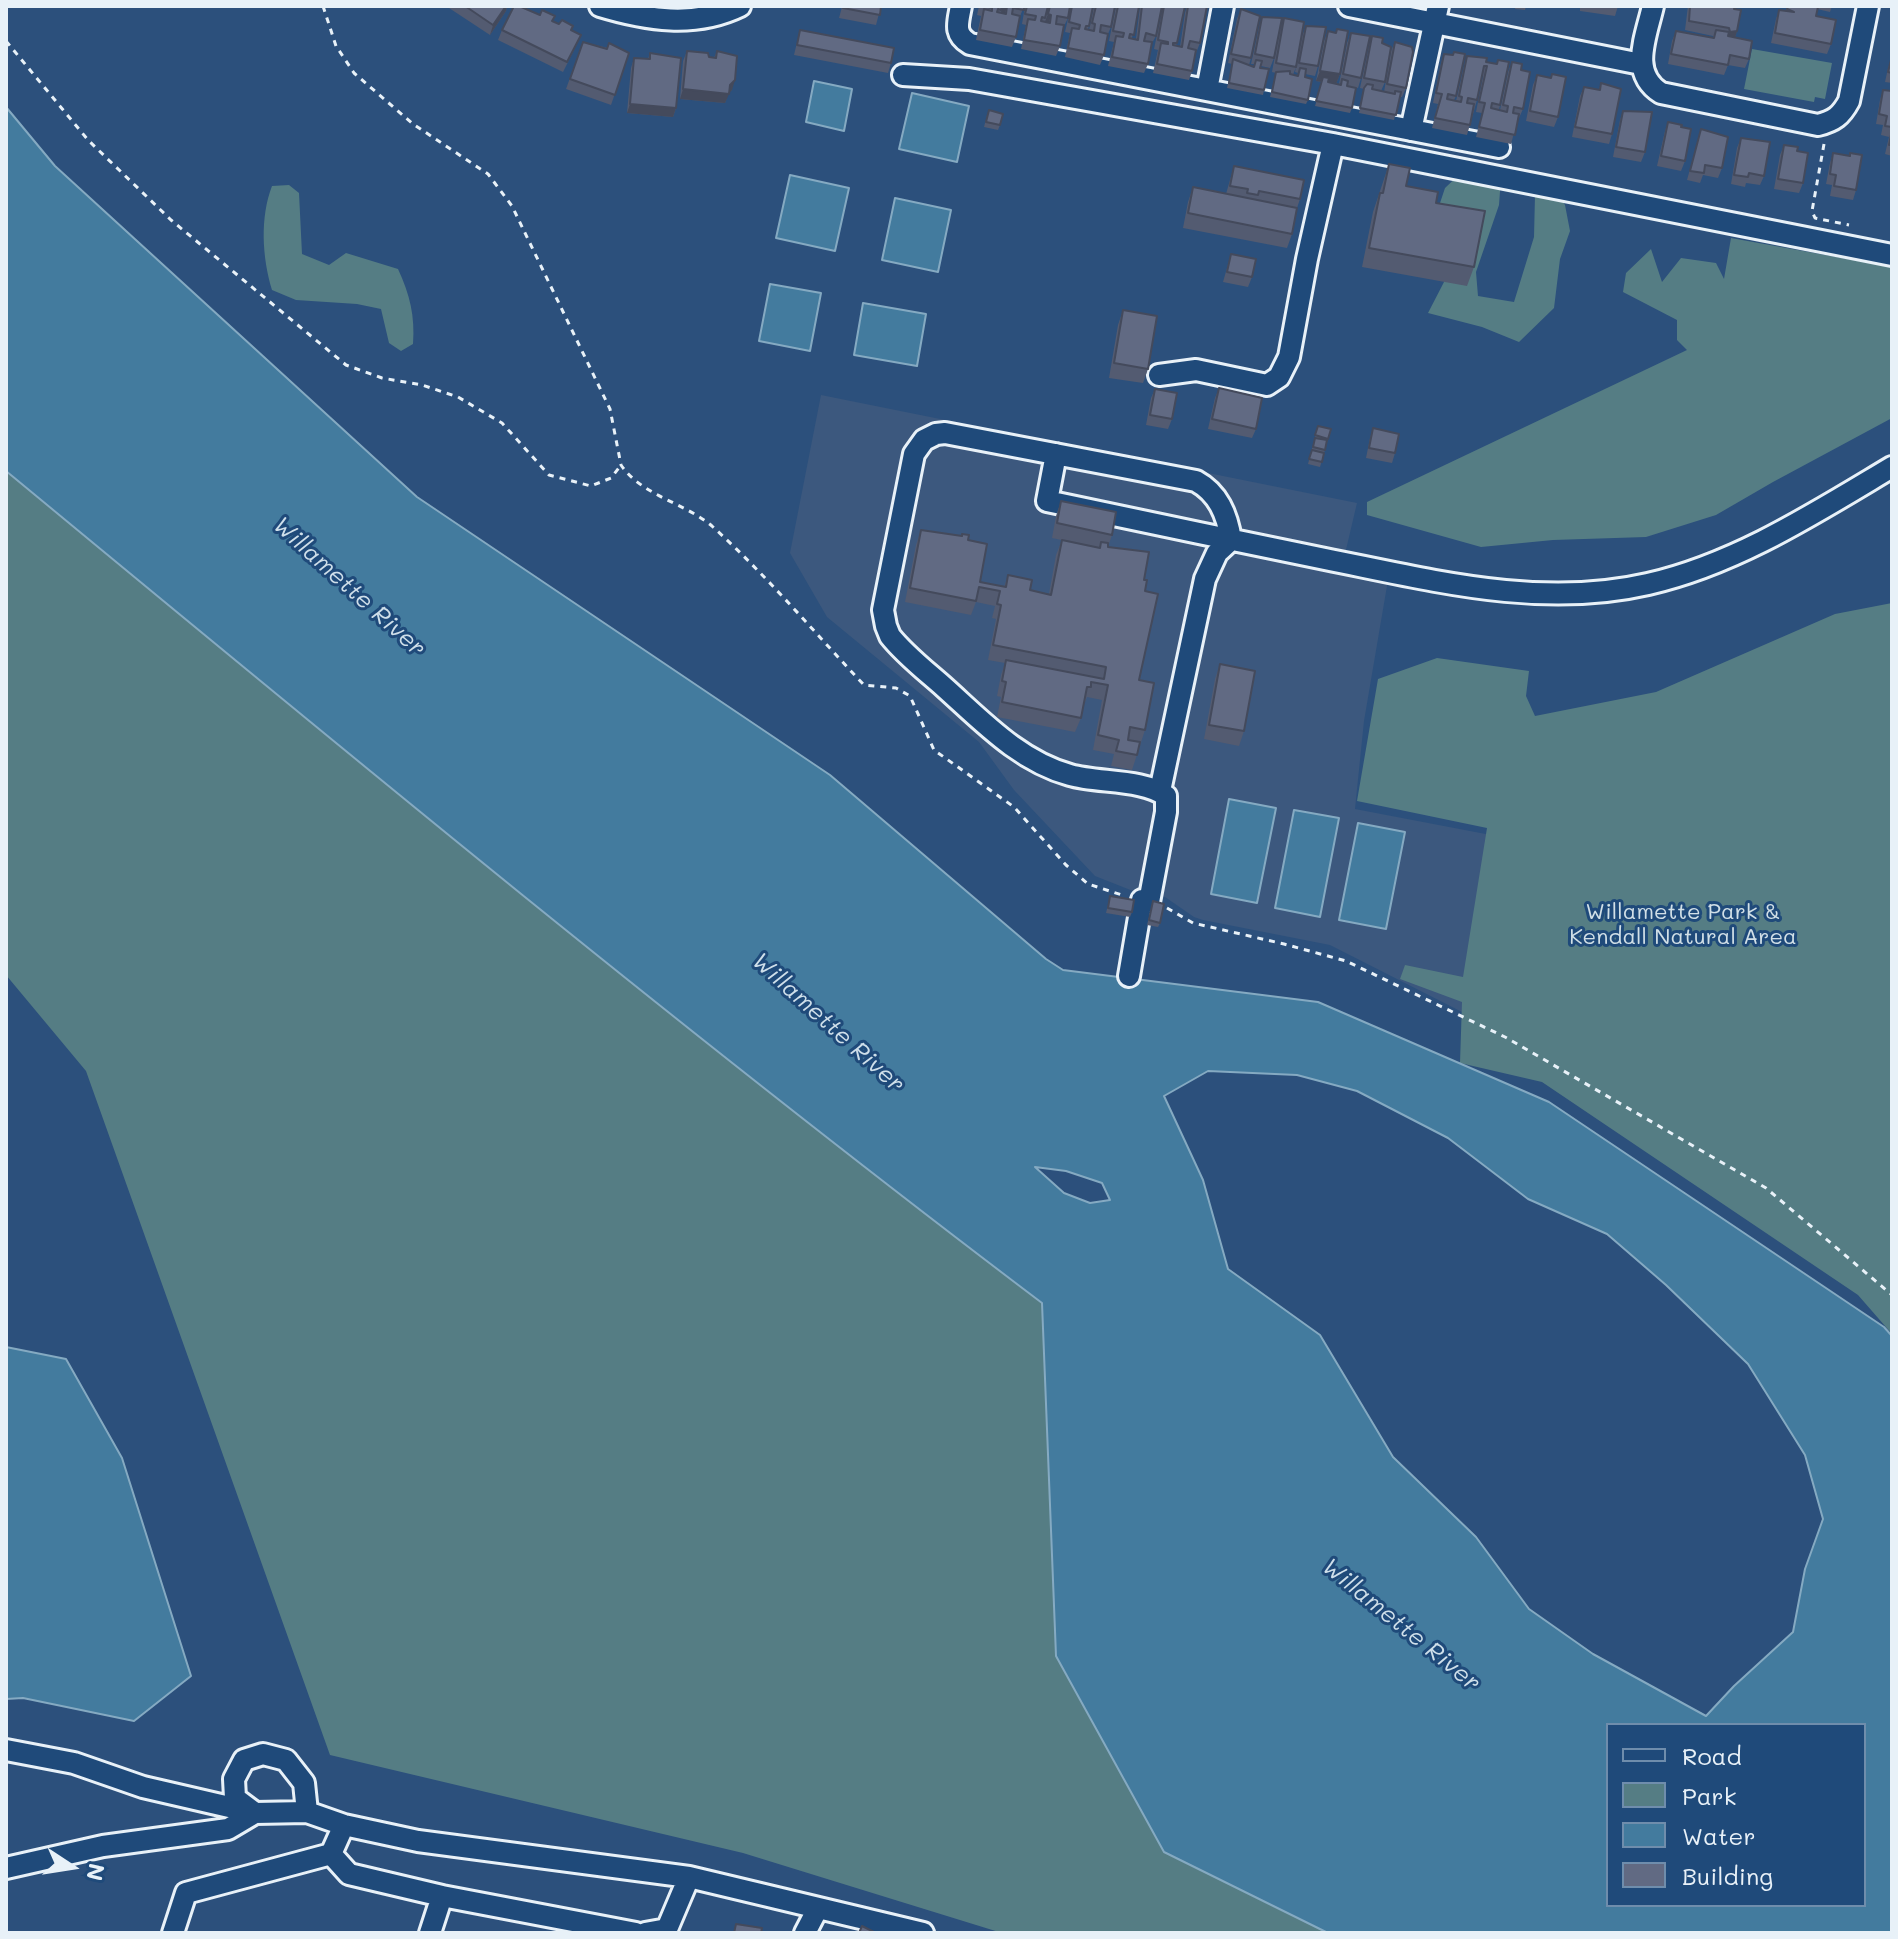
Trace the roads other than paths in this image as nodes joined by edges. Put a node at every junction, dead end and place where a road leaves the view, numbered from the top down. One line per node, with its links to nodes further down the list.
1 (600, 6): 2 (street)
2 (740, 6)
3 (961, 6): 11 (street)
4 (1223, 6): 11 (street)
5 (1349, 6): 8 (street)
6 (1653, 6): 9 (street)
7 (1868, 6): 9 (street)
8 (1436, 14): 9 (street); 12 (street)
9 (1641, 64)
10 (903, 75): 13 (street)
11 (1207, 90): 12 (street)
12 (1411, 130): 14 (street)
13 (1333, 144): 15 (street); 16 (street)
14 (1499, 147)
15 (1892, 255)
16 (1159, 375)
17 (1056, 454): 19 (street); 19 (street); 20 (street)
18 (1892, 467): 19 (street)
19 (1231, 540): 20 (street)
20 (1160, 791): 21 (street)
21 (1129, 976)
22 (6, 1750): 24 (street)
23 (307, 1812): 24 (street); 24 (street); 25 (street)
24 (255, 1813): 27 (street)
25 (344, 1825): 26 (street); 28 (street)
26 (331, 1854): 29 (street); 31 (street)
27 (6, 1868)
28 (689, 1877): 30 (street); 34 (street)
29 (442, 1896): 32 (street); 33 (street)
30 (818, 1908): 35 (street); 36 (street)
31 (173, 1933)
32 (430, 1933)
33 (636, 1933)
34 (645, 1933)
35 (805, 1933)
36 (923, 1933)

